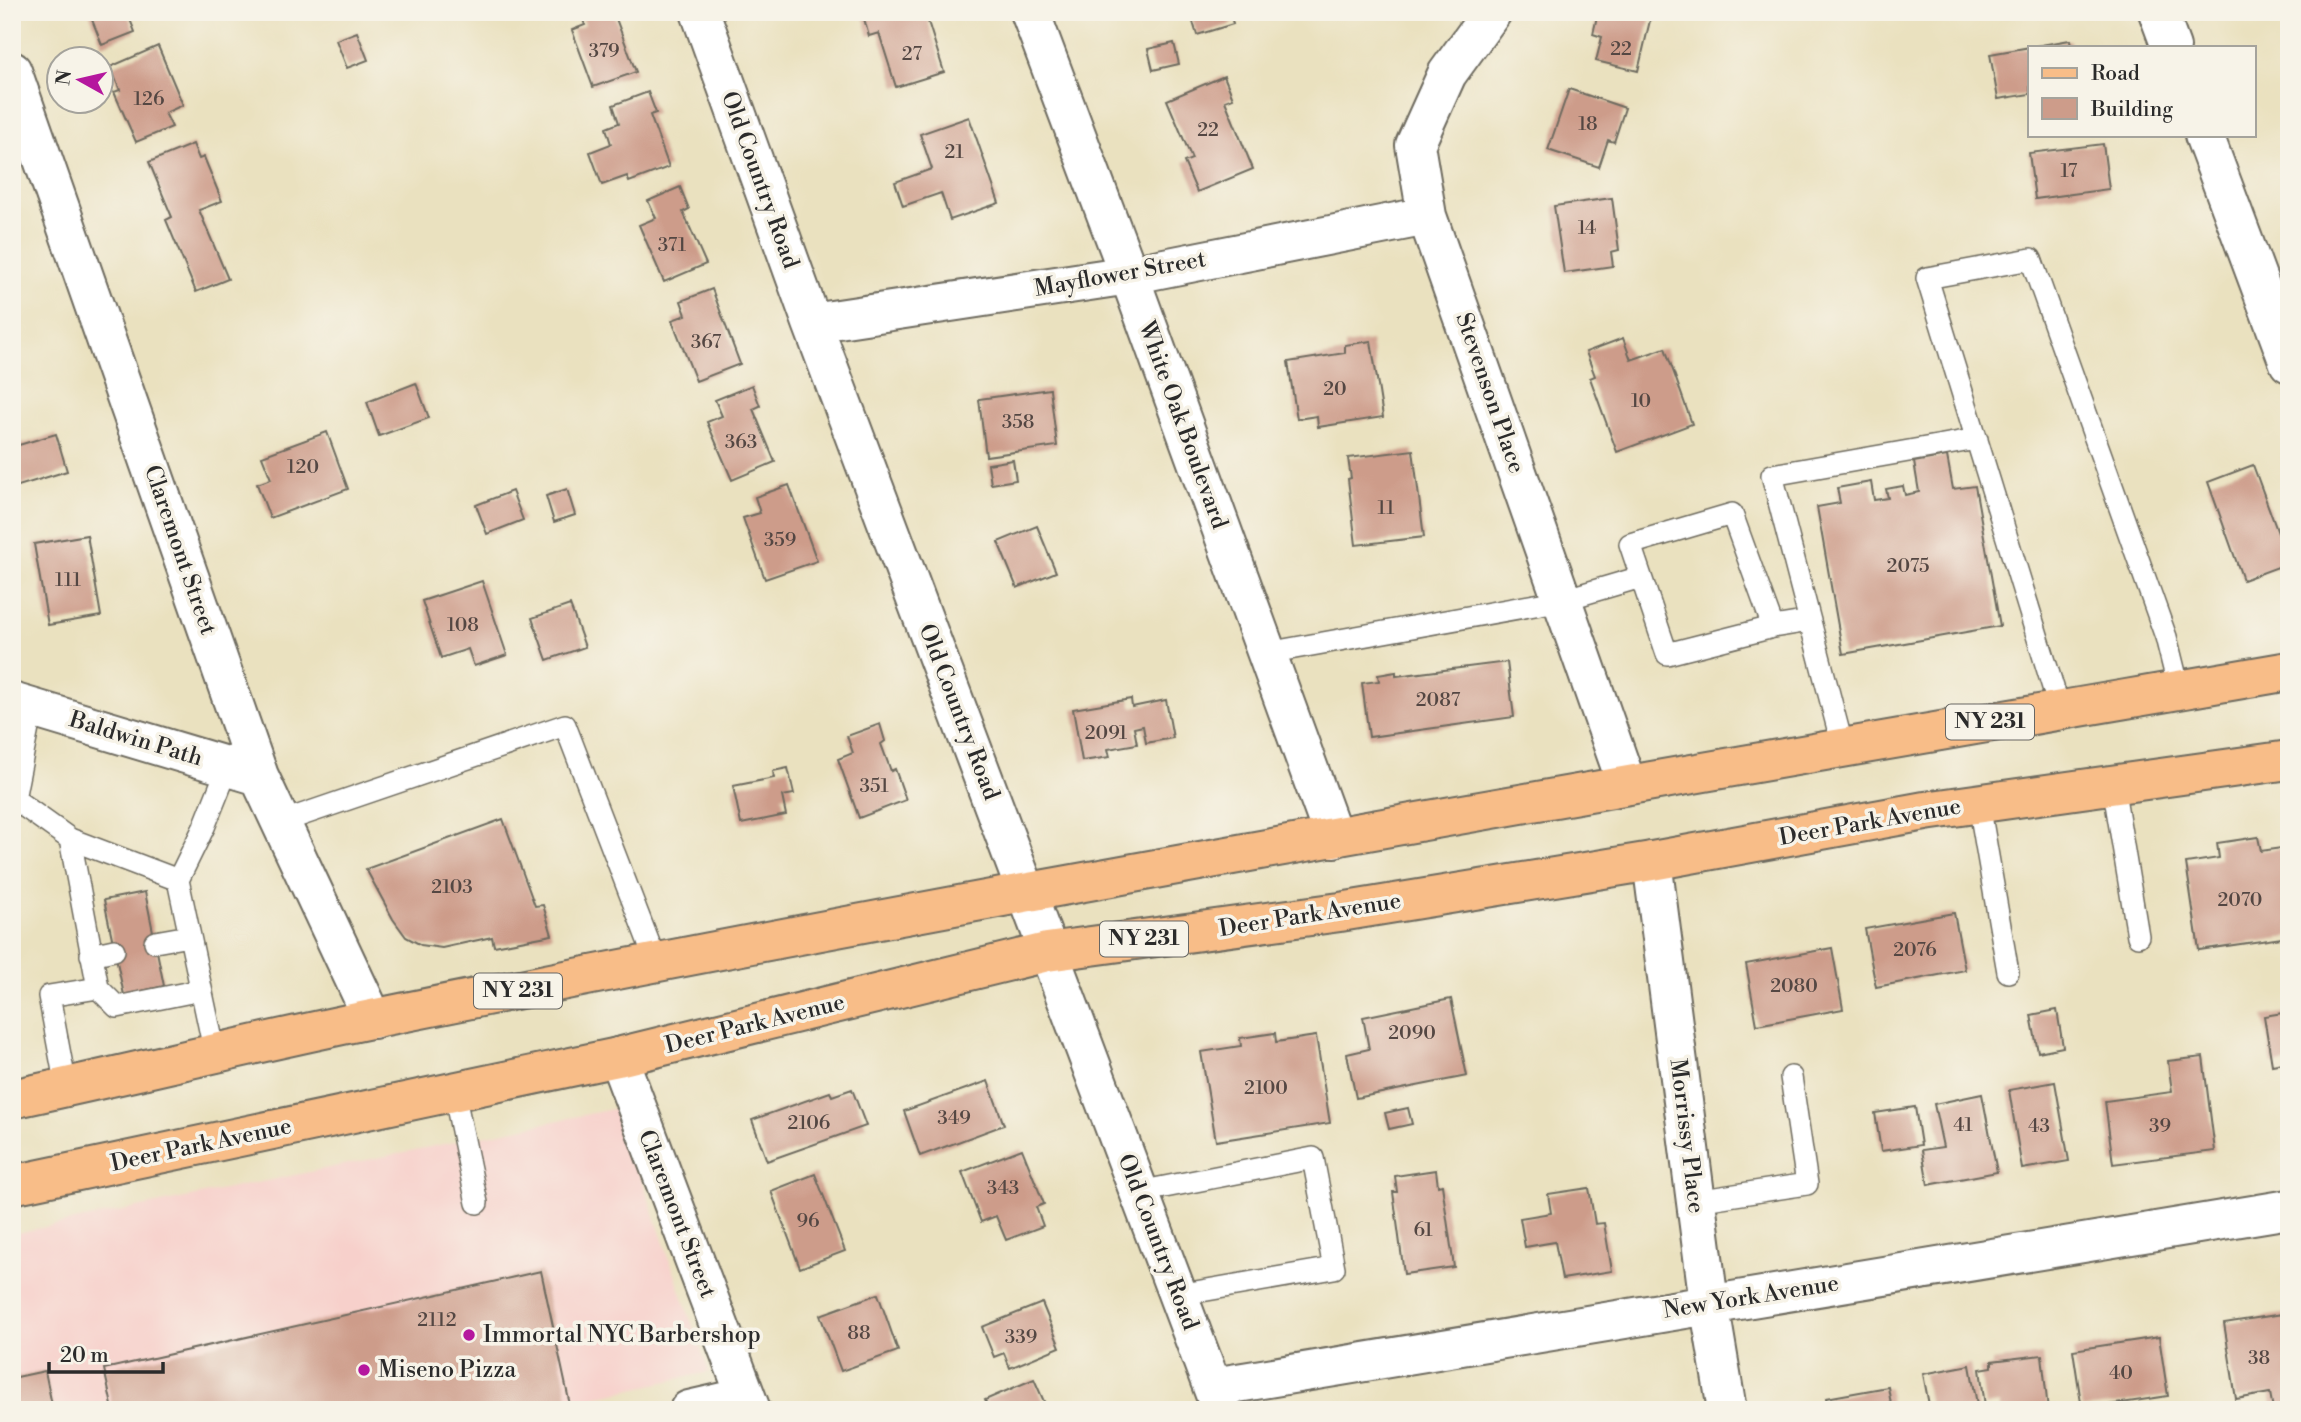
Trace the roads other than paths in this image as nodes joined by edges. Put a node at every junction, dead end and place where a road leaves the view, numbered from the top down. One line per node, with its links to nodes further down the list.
1 (700, 12): 10 (street, Old Country Road)
2 (1030, 12): 9 (street, White Oak Boulevard)
3 (1492, 12): 8 (street, Stevenson Place)
4 (2158, 12): 5 (street)
5 (2171, 46)
6 (12, 71): 24 (street, Claremont Street)
7 (2204, 136): 11 (street)
8 (1427, 216): 9 (street, Mayflower Street); 14 (street, Stevenson Place)
9 (1129, 275): 10 (street, Mayflower Street); 17 (street, White Oak Boulevard)
10 (812, 323): 33 (street, Old Country Road)
11 (2289, 363)
12 (1977, 439): 15 (lane); 19 (lane); 21 (lane)
13 (1641, 577): 14 (lane); 16 (lane); 16 (lane)
14 (1563, 600): 17 (lane); 25 (street, Stevenson Place)
15 (1810, 621): 16 (lane); 22 (lane)
16 (1773, 626)
17 (1267, 653): 29 (street, White Oak Boulevard)
18 (2289, 671): 19 (main road, NY 231)
19 (2179, 689): 21 (main road, NY 231)
20 (22, 705): 24 (street, Baldwin Path); 30 (lane)
21 (2060, 710): 22 (main road, NY 231)
22 (1843, 748): 25 (main road, NY 231)
23 (2289, 760): 26 (main road, Deer Park Avenue / NY 231)
24 (244, 771): 28 (street, Claremont Street); 32 (lane)
25 (1627, 785): 29 (main road, NY 231)
26 (2113, 785): 27 (main road, Deer Park Avenue / NY 231); 35 (lane)
27 (1979, 804): 31 (main road, Deer Park Avenue / NY 231); 41 (lane)
28 (281, 822): 40 (lane); 44 (street, Claremont Street)
29 (1334, 838): 33 (main road, NY 231)
30 (70, 839): 32 (lane); 39 (lane)
31 (1652, 861): 38 (main road, Deer Park Avenue / NY 231); 53 (street, Morrissy Place)
32 (178, 880): 34 (lane)
33 (1027, 892): 38 (street, Old Country Road); 40 (main road, NY 231)
34 (189, 936): 36 (lane); 43 (lane)
35 (2138, 936)
36 (155, 942)
37 (114, 950): 39 (lane)
38 (1047, 952): 46 (main road, Deer Park Avenue / NY 231); 52 (street, Old Country Road)
39 (91, 955): 42 (lane)
40 (657, 964): 44 (main road, NY 231)
41 (2008, 972)
42 (98, 988): 43 (lane); 48 (lane)
43 (201, 990): 45 (lane)
44 (373, 1019): 45 (main road, NY 231)
45 (215, 1054): 48 (main road, NY 231)
46 (618, 1057): 49 (main road, Deer Park Avenue / NY 231); 59 (street, Claremont Street)
47 (1791, 1077): 53 (lane)
48 (66, 1087): 50 (main road, NY 231)
49 (454, 1092): 51 (main road, Deer Park Avenue / NY 231); 54 (lane)
50 (12, 1099)
51 (12, 1185)
52 (1139, 1192): 56 (street, Old Country Road); 56 (lane)
53 (1696, 1201): 57 (street, Morrissy Place)
54 (477, 1203)
55 (2289, 1209): 57 (street, New York Avenue)
56 (1178, 1295): 58 (street, Old Country Road)
57 (1709, 1303): 58 (street, New York Avenue); 61 (street, Morrissy Place)
58 (1217, 1398)
59 (749, 1404): 60 (street)
60 (688, 1410)
61 (1727, 1410)

